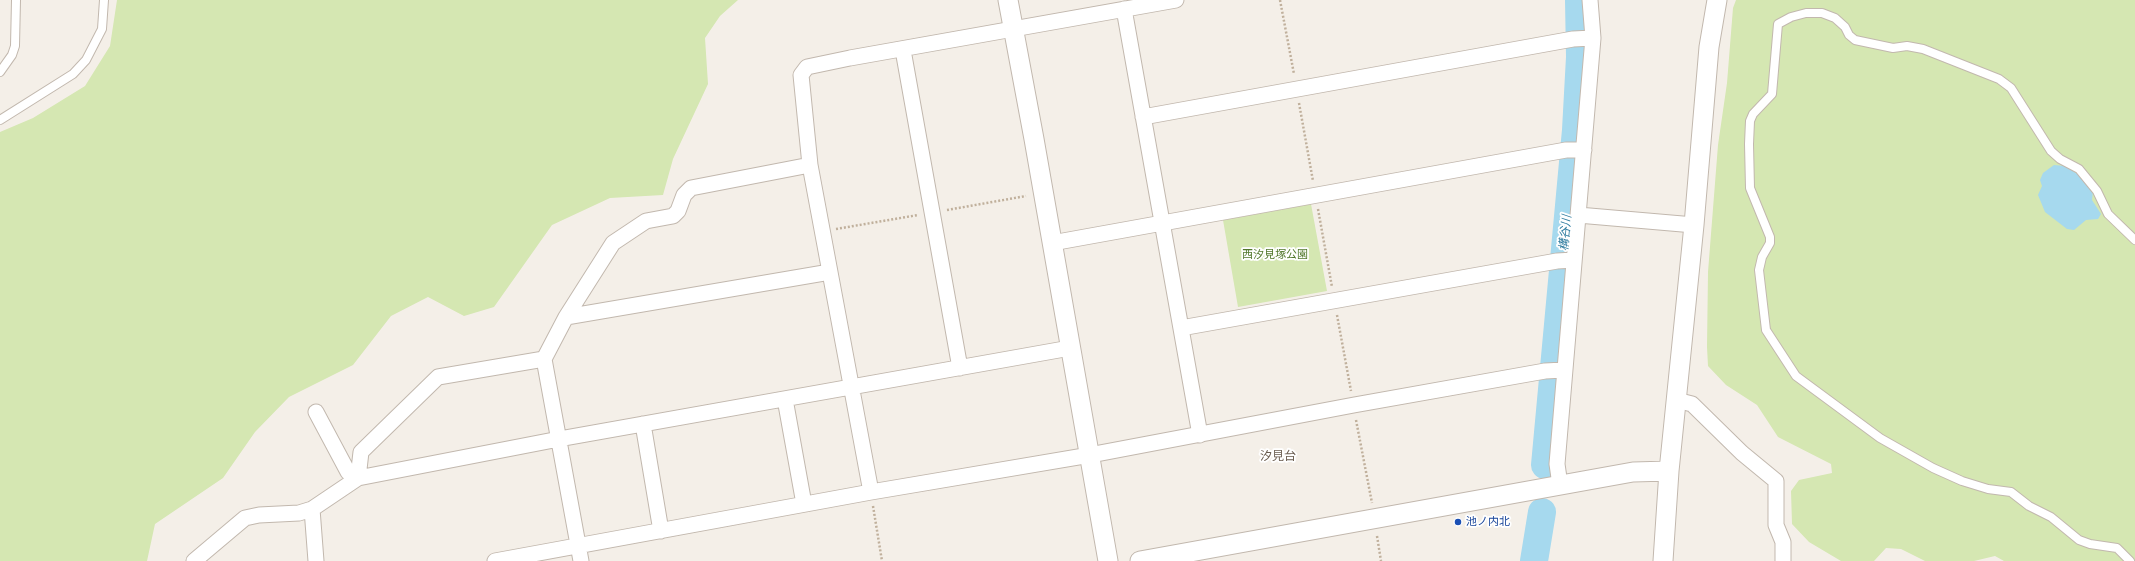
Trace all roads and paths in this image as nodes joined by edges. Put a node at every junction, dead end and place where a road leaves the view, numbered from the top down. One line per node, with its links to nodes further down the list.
1 (16, 0): 12 (lane)
2 (104, 0): 15 (lane)
3 (1008, 0): 9 (street)
4 (1176, 0): 8 (street)
5 (1280, 0): 13 (path)
6 (1590, 0): 10 (street)
7 (1717, 0): 21 (street)
8 (1124, 9): 9 (street); 14 (street)
9 (1013, 29): 11 (street); 23 (street)
10 (1584, 38): 13 (street); 16 (street)
11 (903, 50): 17 (street); 31 (street)
12 (0, 72)
13 (1296, 90): 14 (street); 18 (path)
14 (1144, 117): 20 (street)
15 (0, 120)
16 (1576, 150): 18 (street); 19 (street)
17 (810, 165): 25 (street); 27 (street)
18 (1316, 195): 20 (street); 26 (path)
19 (1578, 215): 21 (street); 24 (street)
20 (1162, 223): 23 (street); 28 (street)
21 (1694, 225): 35 (street)
22 (2135, 240): 61 (lane)
23 (1052, 243): 29 (street)
24 (1567, 261): 26 (street); 32 (street)
25 (830, 272): 27 (street); 33 (street)
26 (1335, 301): 28 (street); 36 (path)
27 (566, 317): 30 (street)
28 (1181, 328): 39 (street)
29 (1070, 348): 31 (street); 41 (street)
30 (544, 359): 40 (street); 43 (street)
31 (960, 368): 33 (street)
32 (1557, 371): 36 (street); 44 (street)
33 (851, 388): 34 (street); 45 (street)
34 (785, 399): 38 (street); 46 (street)
35 (1676, 400): 42 (street); 60 (street)
36 (1354, 405): 39 (street); 48 (path)
37 (316, 412): 43 (street)
38 (643, 424): 40 (street); 49 (street)
39 (1200, 434): 41 (street)
40 (559, 439): 43 (street); 50 (street)
41 (1090, 455): 45 (street); 56 (street)
42 (1669, 471): 44 (street); 59 (street)
43 (358, 478): 47 (street)
44 (1560, 485): 48 (street)
45 (871, 492): 46 (street); 55 (path)
46 (804, 504): 49 (street)
47 (312, 509): 51 (street); 52 (street)
48 (1374, 518): 57 (street); 58 (path)
49 (661, 531): 50 (street)
50 (578, 546): 53 (street); 54 (street)
51 (194, 561)
52 (316, 561)
53 (495, 561)
54 (581, 561)
55 (882, 561)
56 (1108, 561)
57 (1140, 561)
58 (1381, 561)
59 (1663, 561)
60 (1783, 561)
61 (2130, 561)

